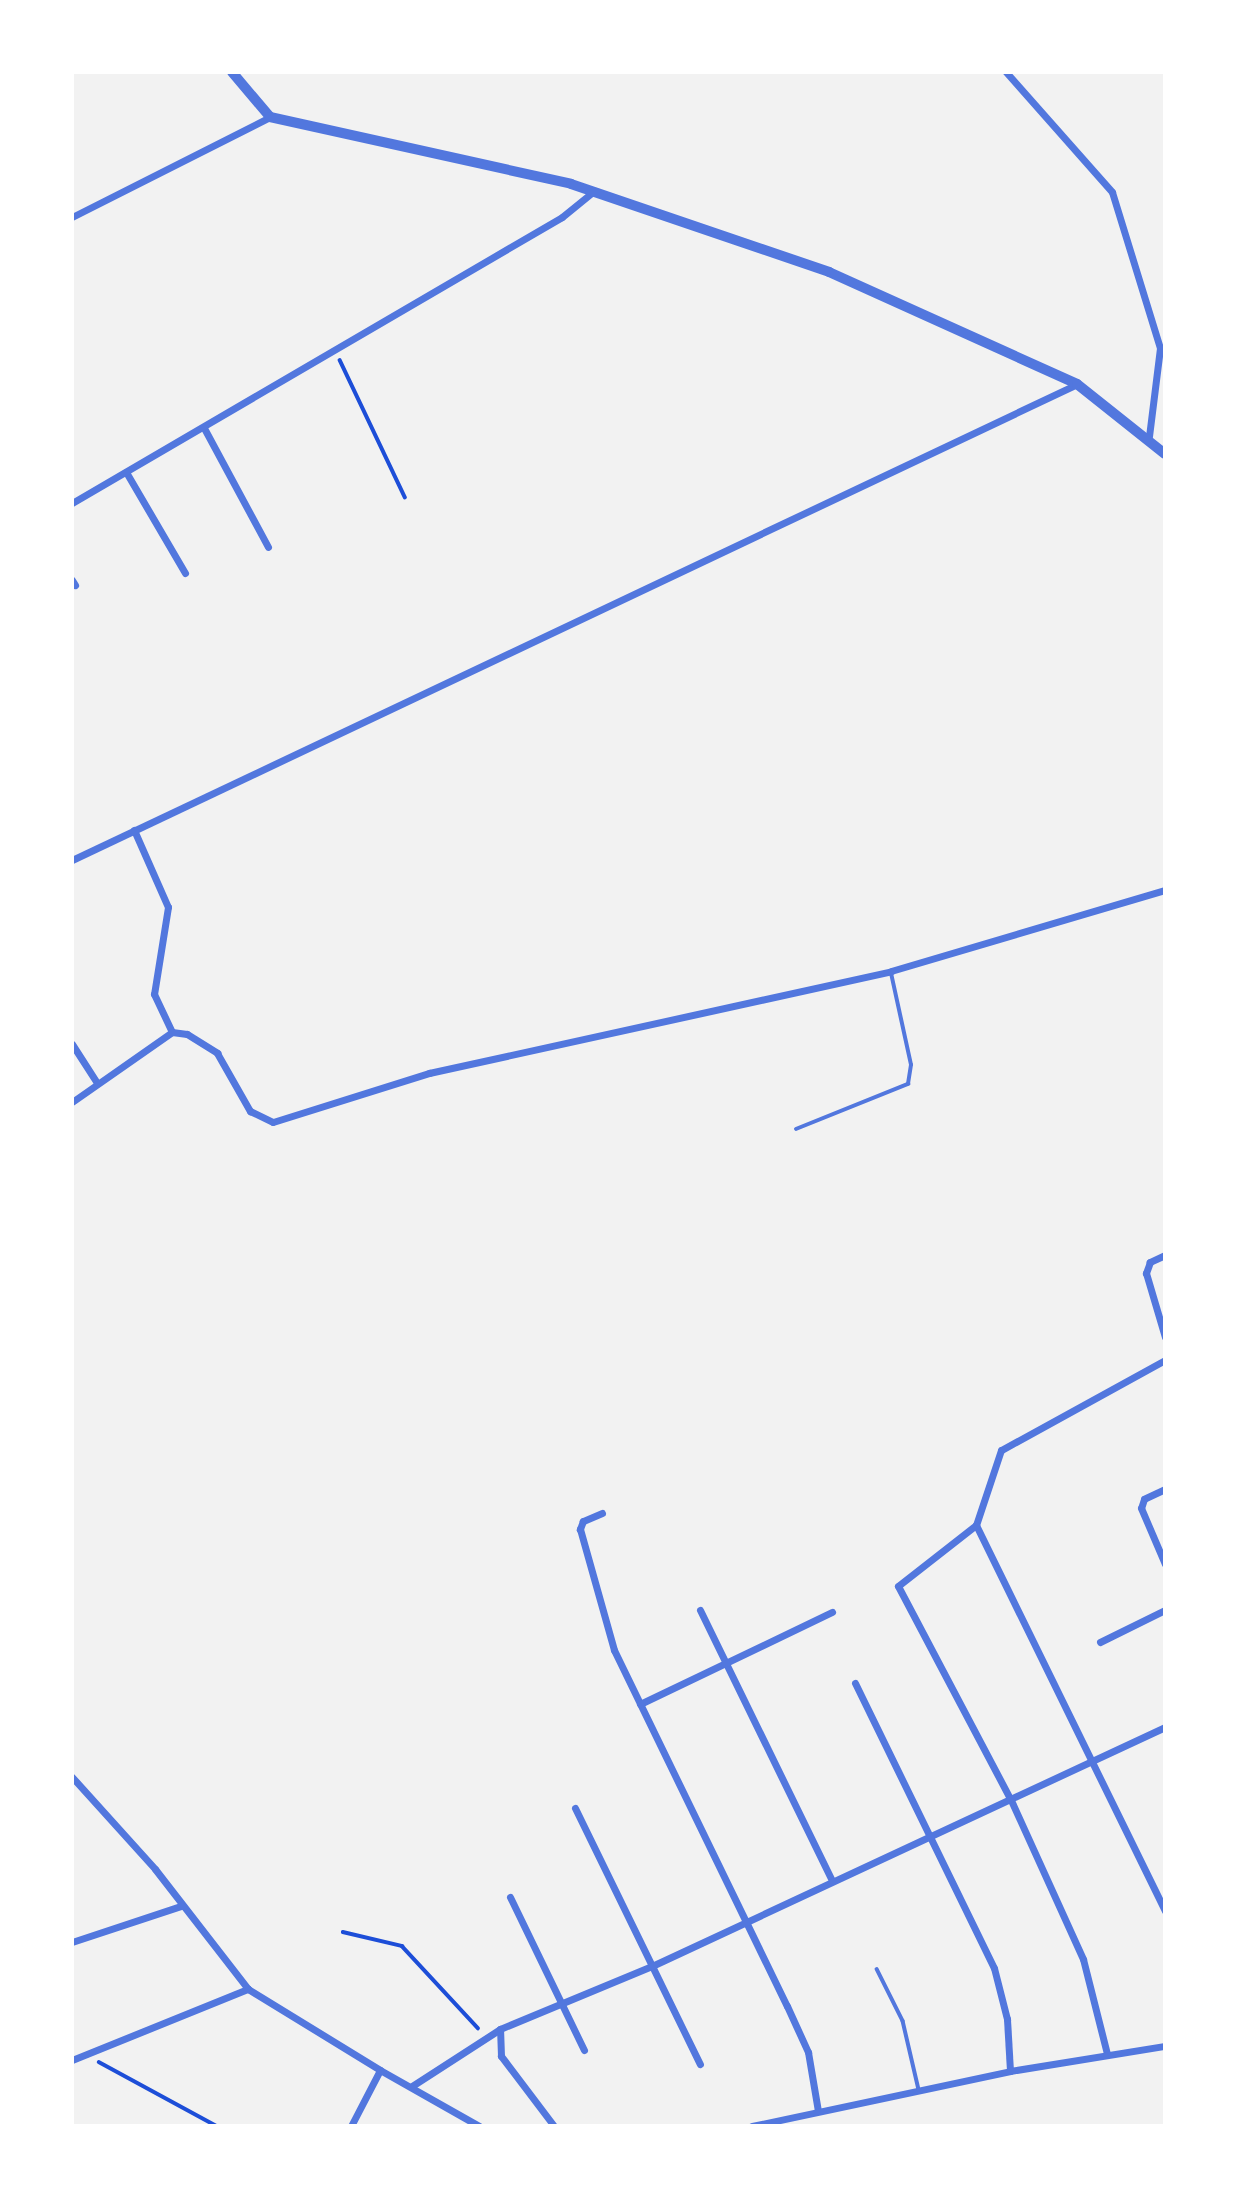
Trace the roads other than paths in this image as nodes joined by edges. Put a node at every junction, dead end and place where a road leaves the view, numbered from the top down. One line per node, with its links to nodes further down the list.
1 (232, 72): 3 (street)
2 (1006, 72): 8 (street)
3 (270, 117): 4 (street); 5 (street)
4 (594, 191): 6 (street); 7 (street)
5 (72, 217)
6 (1077, 384): 8 (street); 14 (street)
7 (204, 428): 10 (street); 12 (street)
8 (1149, 436): 9 (street)
9 (1165, 454)
10 (126, 472): 11 (street); 13 (street)
11 (72, 503)
12 (268, 547)
13 (185, 573)
14 (134, 830): 15 (street); 18 (street)
15 (72, 860)
16 (1165, 890): 17 (street)
17 (891, 971): 18 (street); 22 (lane)
18 (172, 1032): 20 (street)
19 (72, 1044): 20 (street)
20 (97, 1083): 21 (street)
21 (72, 1102)
22 (796, 1129)
23 (1165, 1255): 24 (street)
24 (1165, 1337)
25 (1165, 1360): 28 (street)
26 (1165, 1489): 29 (street)
27 (603, 1513): 36 (street)
28 (976, 1525): 38 (street); 40 (street)
29 (1165, 1564)
30 (700, 1610): 34 (street)
31 (1165, 1610): 33 (street)
32 (832, 1612): 34 (street)
33 (1100, 1642)
34 (726, 1662): 36 (street); 43 (street)
35 (855, 1683): 42 (street)
36 (640, 1704): 47 (street)
37 (1165, 1727): 38 (street)
38 (1092, 1761): 40 (street); 46 (street)
39 (72, 1777): 45 (street)
40 (1010, 1798): 42 (street); 56 (street)
41 (575, 1808): 49 (street)
42 (926, 1836): 43 (street); 60 (street)
43 (832, 1881): 47 (street)
44 (510, 1898): 52 (street)
45 (181, 1906): 48 (street); 51 (street)
46 (1165, 1910)
47 (745, 1922): 49 (street); 63 (street)
48 (72, 1942)
49 (652, 1966): 52 (street); 58 (street)
50 (877, 1969): 62 (lane)
51 (248, 1989): 57 (street); 59 (street)
52 (564, 2006): 53 (street); 55 (street)
53 (500, 2029): 61 (street); 66 (street)
54 (1165, 2046): 56 (street)
55 (584, 2050)
56 (1107, 2054): 60 (street)
57 (72, 2060)
58 (700, 2063)
59 (380, 2070): 61 (street); 64 (street)
60 (1010, 2071): 62 (street)
61 (412, 2086): 65 (street)
62 (920, 2092): 63 (street)
63 (818, 2111): 67 (street)
64 (351, 2126)
65 (479, 2126)
66 (554, 2126)
67 (752, 2126)

